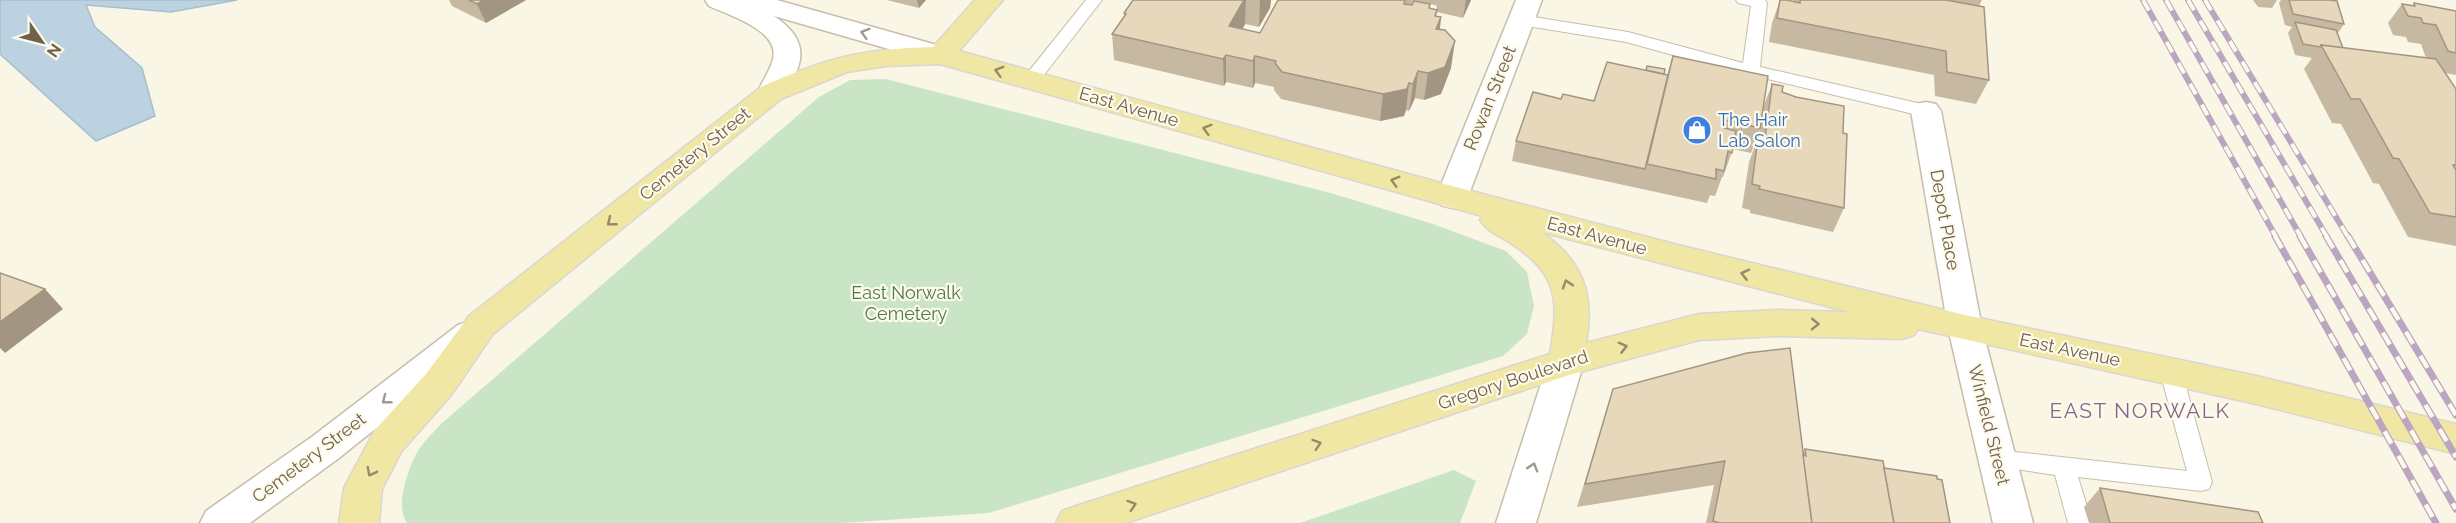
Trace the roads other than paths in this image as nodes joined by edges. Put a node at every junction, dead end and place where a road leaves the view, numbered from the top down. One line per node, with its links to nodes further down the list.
1 (718, 0): 10 (street)
2 (747, 0): 7 (street, East Avenue, one-way to 2)
3 (990, 0): 7 (main road)
4 (1094, 0): 9 (lane)
5 (1744, 0): 8 (lane)
6 (1525, 10): 8 (lane); 12 (street, Rowan Street)
7 (941, 55): 9 (main road, East Avenue, one-way to 7); 10 (main road, Cemetery Street)
8 (1751, 70): 11 (lane)
9 (1031, 80): 12 (main road, East Avenue, one-way to 9)
10 (771, 93): 13 (main road, Cemetery Street, one-way to 13)
11 (1926, 111): 14 (street, Depot Place)
12 (1452, 197): 14 (main road, East Avenue, one-way to 12); 15 (main road, one-way to 12)
13 (481, 325): 20 (street, Cemetery Street, one-way to 20); 21 (main road, Cemetery Street, one-way to 21)
14 (1965, 328): 15 (main road, Gregory Boulevard, one-way to 14); 16 (main road, East Avenue); 18 (street, Winfield Street)
15 (1566, 362): 22 (main road, Gregory Boulevard, one-way to 15); 23 (street, one-way to 15)
16 (2171, 372): 17 (main road, East Avenue); 19 (lane)
17 (2456, 439)
18 (1997, 459): 19 (lane); 24 (street, Winfield Street)
19 (2064, 467): 25 (lane)
20 (220, 523)
21 (359, 523)
22 (1076, 523)
23 (1516, 523)
24 (2013, 523)
25 (2080, 523)

